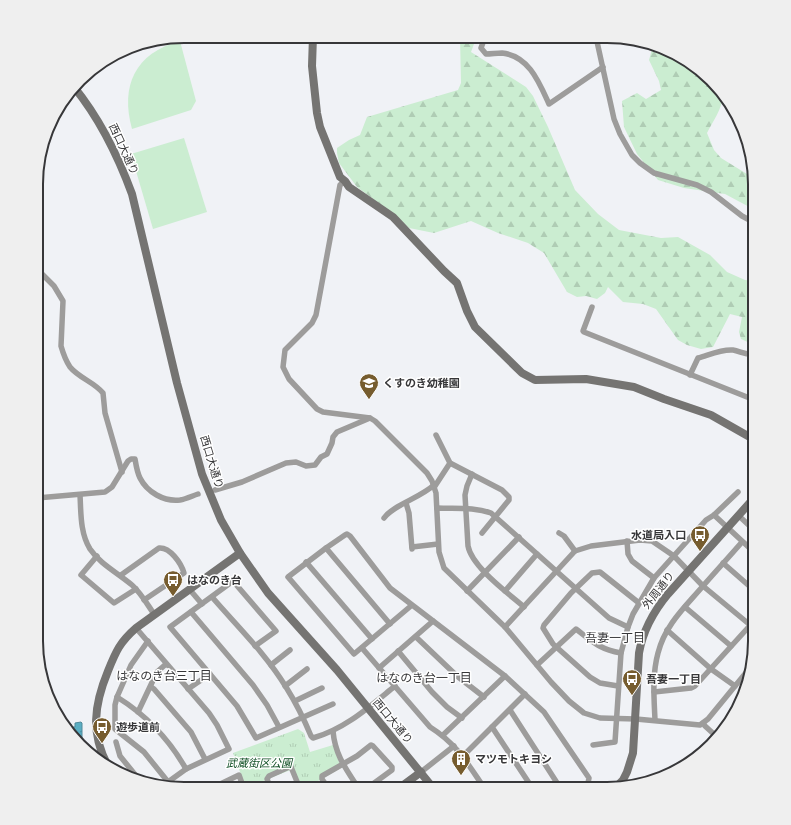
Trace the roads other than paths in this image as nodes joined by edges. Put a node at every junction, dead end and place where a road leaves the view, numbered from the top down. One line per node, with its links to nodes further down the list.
1 (314, 43): 6 (street)
2 (483, 43): 4 (street)
3 (597, 43): 4 (street)
4 (603, 67): 7 (street)
5 (77, 92): 44 (street, 西口大通り)
6 (345, 181): 13 (street); 15 (street)
7 (748, 219)
8 (43, 275): 17 (street)
9 (592, 307): 11 (street)
10 (748, 354): 11 (street)
11 (690, 374): 12 (street)
12 (748, 398)
13 (370, 418): 19 (street); 20 (street)
14 (436, 435): 16 (street)
15 (748, 436)
16 (450, 463): 18 (street); 19 (street)
17 (122, 472): 22 (street); 23 (street)
18 (472, 474): 28 (street); 30 (street)
19 (434, 485): 25 (street); 27 (street)
20 (215, 490)
21 (738, 492): 31 (street)
22 (198, 494)
23 (80, 495): 24 (street); 46 (street)
24 (43, 498)
25 (406, 503): 32 (street); 40 (street)
26 (748, 504): 29 (street, 外周通り)
27 (437, 508): 28 (street); 40 (street)
28 (466, 509): 30 (street); 52 (street)
29 (738, 515): 33 (street); 34 (street, 外周通り)
30 (496, 516): 35 (street); 37 (street)
31 (714, 516): 34 (street); 47 (street)
32 (384, 518)
33 (748, 524)
34 (727, 528): 39 (street); 50 (street, 外周通り)
35 (482, 533)
36 (559, 533): 43 (street)
37 (519, 537): 45 (street); 52 (street)
38 (627, 542): 43 (street); 47 (street); 54 (street)
39 (742, 542): 41 (street); 49 (street)
40 (438, 544): 61 (street)
41 (748, 547)
42 (326, 548): 48 (street); 66 (street); 73 (street)
43 (575, 551): 51 (street)
44 (240, 553): 59 (street); 111 (street, 西口大通り)
45 (537, 554): 51 (street); 60 (street)
46 (97, 556): 53 (street); 57 (street)
47 (674, 556): 50 (street); 54 (street)
48 (306, 562): 80 (street); 85 (street)
49 (723, 563): 55 (street); 56 (street)
50 (688, 571): 56 (street); 117 (street, 外周通り)
51 (556, 572): 58 (street); 67 (street)
52 (485, 573): 60 (street); 61 (street)
53 (120, 575): 57 (street); 63 (street)
54 (654, 578): 64 (street)
55 (748, 585)
56 (703, 586): 68 (street); 72 (street)
57 (136, 589): 63 (street)
58 (576, 589): 64 (street); 74 (street); 84 (street)
59 (190, 590): 65 (street); 70 (street)
60 (505, 590): 67 (street)
61 (467, 591): 75 (street)
62 (212, 597): 65 (street); 82 (street); 82 (street)
63 (144, 600): 70 (street)
64 (639, 603): 74 (street)
65 (202, 604): 69 (street)
66 (412, 604): 71 (street); 73 (street)
67 (524, 607): 75 (street)
68 (684, 607): 77 (street); 83 (street)
69 (191, 612): 95 (street); 120 (street)
70 (154, 614): 76 (street)
71 (433, 621): 79 (street); 96 (street)
72 (748, 621)
73 (390, 624): 80 (street)
74 (628, 626): 88 (street)
75 (505, 627): 91 (street)
76 (136, 628): 81 (street); 128 (street)
77 (667, 630): 94 (street); 105 (street)
78 (748, 630): 83 (street)
79 (416, 637): 87 (street); 108 (street)
80 (372, 639): 85 (street)
81 (148, 641): 89 (street); 107 (street)
82 (255, 646): 90 (street)
83 (731, 646): 94 (street)
84 (558, 647): 88 (street); 91 (street); 100 (street)
85 (362, 648): 92 (street)
86 (290, 650): 90 (street)
87 (398, 651): 92 (street); 115 (street)
88 (621, 653): 100 (street)
89 (166, 664): 102 (street); 104 (street)
90 (271, 665): 98 (street)
91 (538, 665): 116 (street)
92 (379, 668): 99 (street)
93 (307, 669): 98 (street)
94 (711, 669): 101 (street); 105 (street)
95 (210, 674): 104 (street); 120 (street)
96 (505, 676): 106 (street); 108 (street)
97 (743, 676): 101 (street)
98 (285, 686): 109 (street)
99 (394, 686): 111 (street); 124 (street)
100 (618, 686): 116 (street)
101 (735, 686): 119 (street)
102 (151, 687): 113 (street); 130 (street)
103 (322, 688): 109 (street)
104 (188, 689): 130 (street)
105 (654, 692): 118 (street)
106 (525, 694): 112 (street); 150 (street)
107 (117, 697): 113 (street); 135 (street)
108 (484, 697): 115 (street)
109 (295, 701): 114 (street)
110 (333, 704): 114 (street)
111 (368, 708): 122 (street); 133 (street, 西口大通り)
112 (510, 710): 121 (street); 149 (street)
113 (138, 712): 132 (street)
114 (303, 717): 120 (street); 122 (street)
115 (462, 718): 124 (street)
116 (616, 718): 117 (street); 126 (street)
117 (636, 719): 118 (street); 137 (street, 外周通り)
118 (655, 720): 119 (street)
119 (703, 723): 123 (street)
120 (279, 727)
121 (492, 727): 129 (street); 148 (street)
122 (333, 731): 131 (street)
123 (713, 734)
124 (443, 735): 127 (street)
125 (116, 742): 134 (street)
126 (593, 745)
127 (454, 746): 129 (street); 133 (street)
128 (102, 756)
129 (463, 756): 147 (street)
130 (205, 759): 132 (street)
131 (344, 763): 142 (street); 143 (street); 144 (street)
132 (186, 769): 136 (street)
133 (421, 772): 145 (street); 146 (street, 西口大通り)
134 (133, 773)
135 (167, 781)
136 (169, 781)
137 (622, 781)
138 (225, 782): 139 (street)
139 (241, 782)
140 (268, 782): 141 (street)
141 (297, 782)
142 (324, 782)
143 (355, 782)
144 (376, 782)
145 (407, 782)
146 (429, 782)
147 (480, 782)
148 (528, 782)
149 (556, 782)
150 (588, 782)

